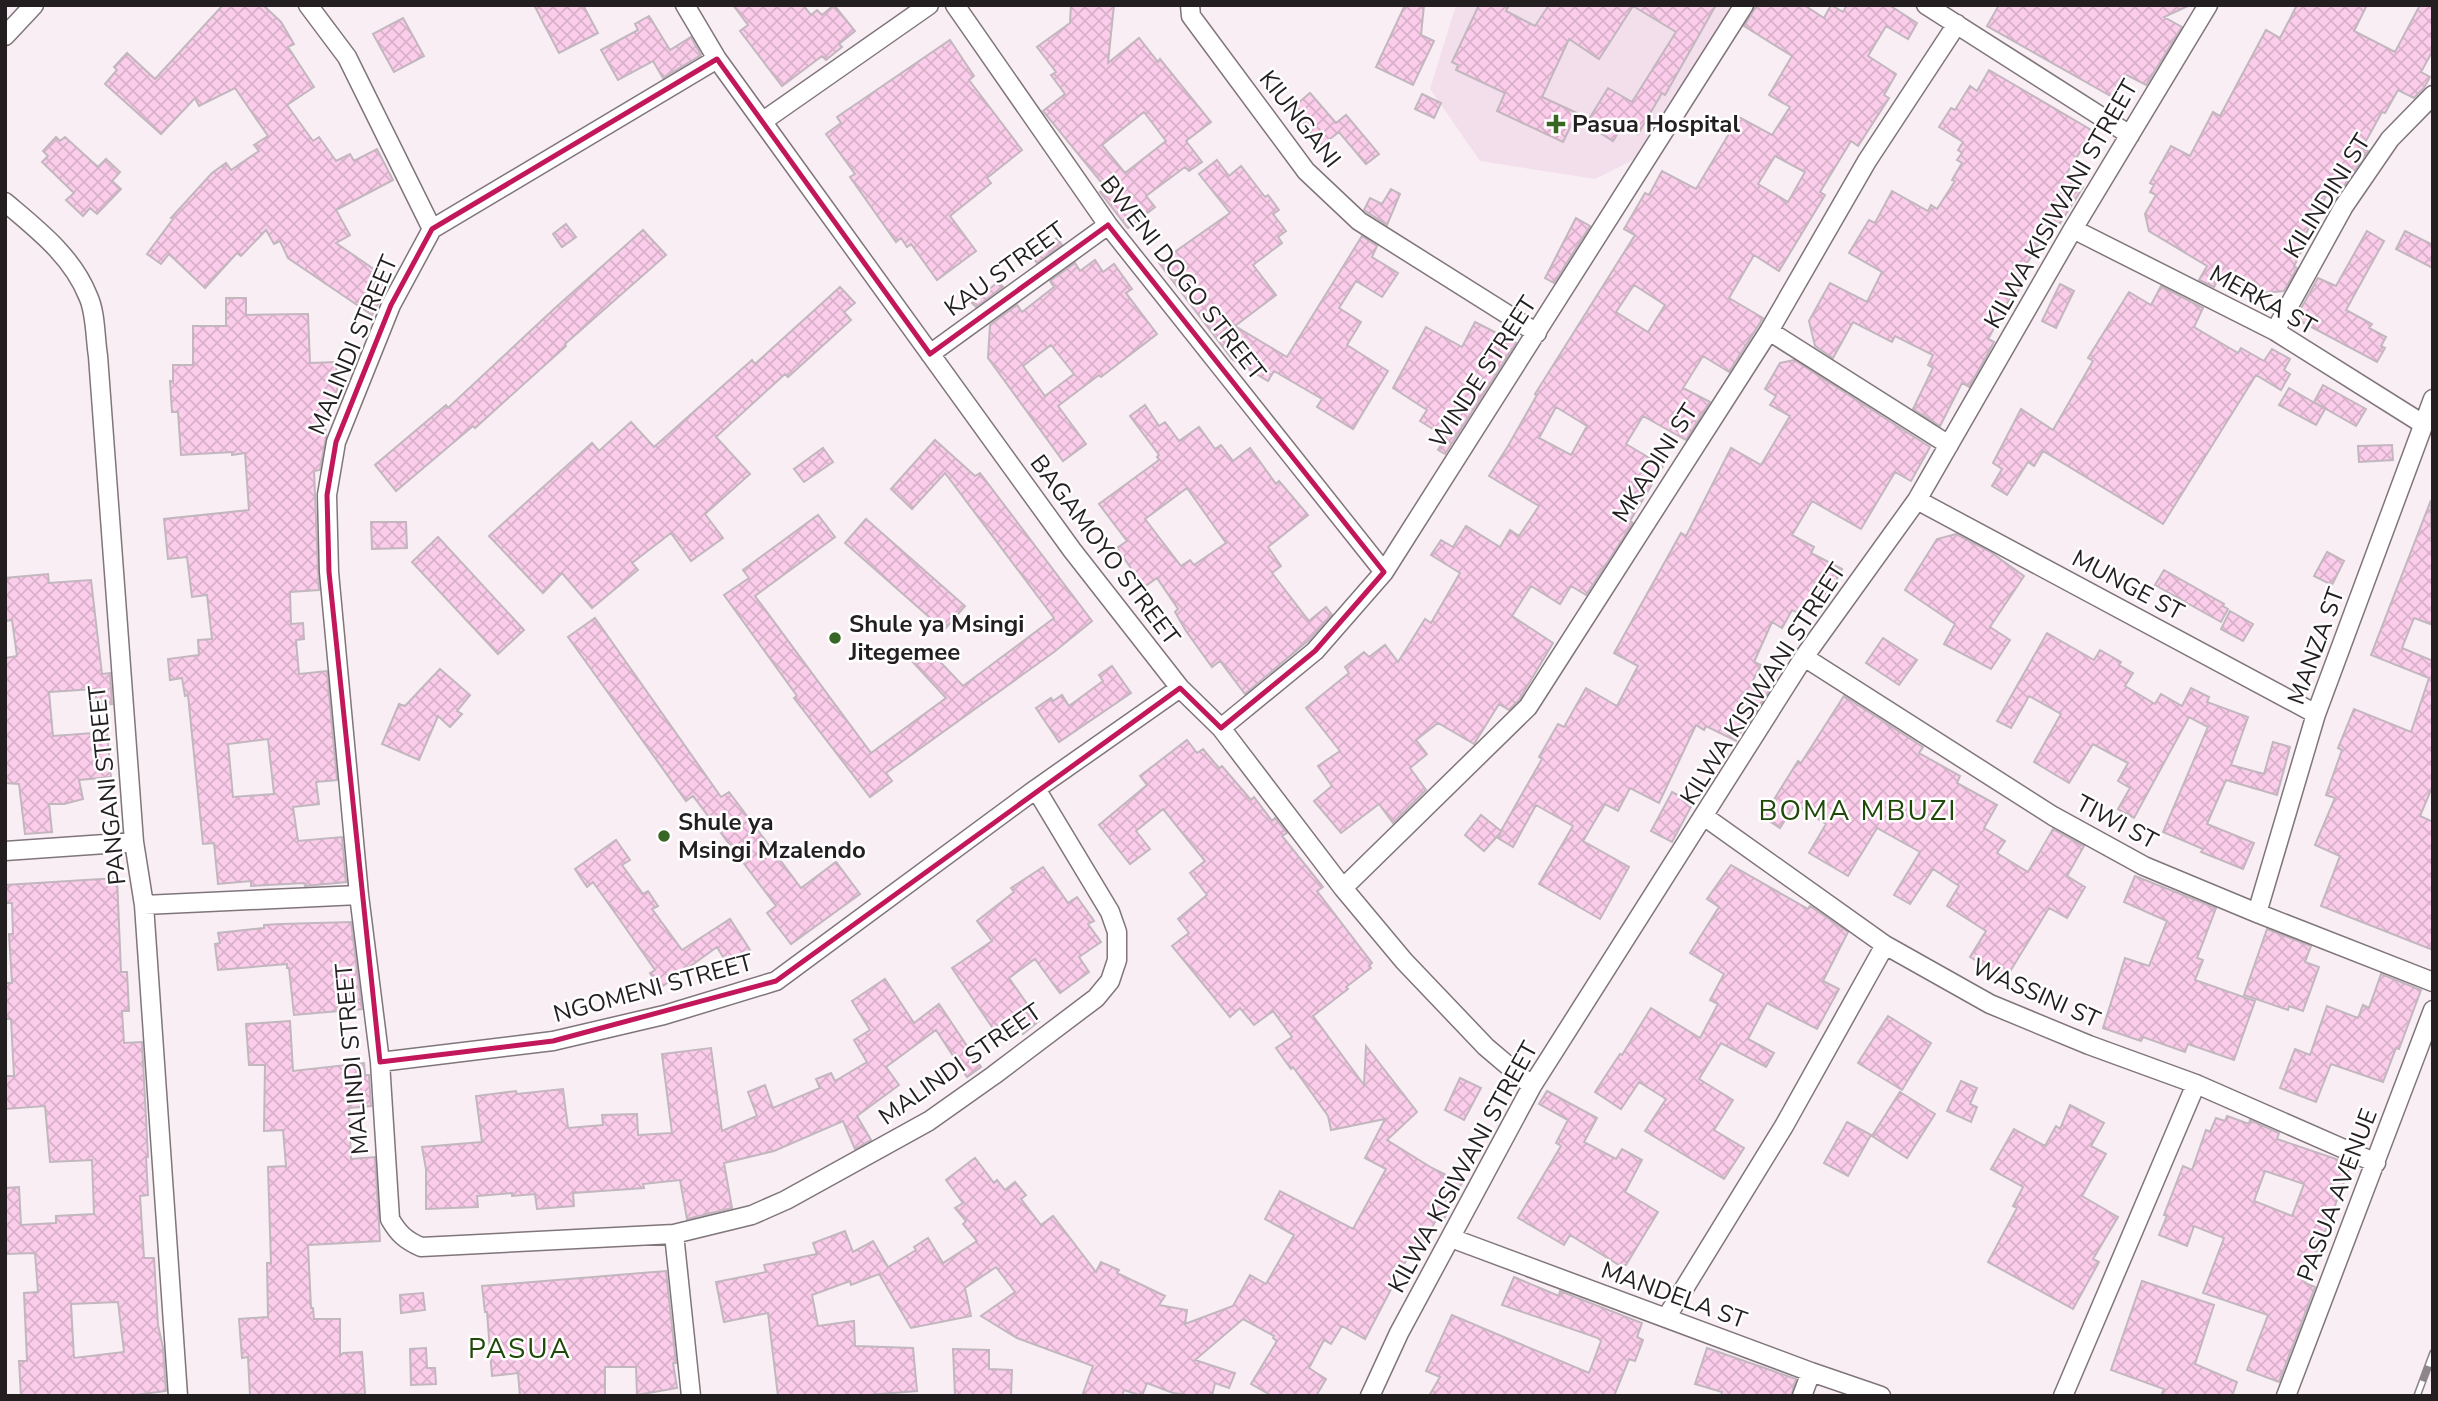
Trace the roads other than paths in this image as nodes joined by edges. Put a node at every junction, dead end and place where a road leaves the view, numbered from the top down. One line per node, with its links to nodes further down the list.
1 (34, 5): 11 (street)
2 (308, 5): 18 (street)
3 (685, 5): 12 (street, BAGAMOYO STREET)
4 (929, 5): 14 (street)
5 (955, 5): 17 (street, BWENI DOGO STREET)
6 (1190, 5): 22 (street, KIUNGANI)
7 (1744, 5): 22 (street, WINDE STREET)
8 (1926, 5): 10 (street)
9 (2208, 5): 15 (street, KILWA KISIWANI STREET)
10 (1957, 24): 15 (street); 20 (street, MKADINI ST)
11 (5, 36)
12 (717, 59): 14 (street, BAGAMOYO STREET); 18 (street)
13 (2433, 95): 21 (street, KILINDINI ST)
14 (763, 121): 23 (street, BAGAMOYO STREET)
15 (2130, 135): 19 (street, KILWA KISIWANI STREET)
16 (5, 202): 35 (street, PANGANI STREET)
17 (1108, 225): 23 (street, KAU STREET); 28 (street, BWENI DOGO STREET)
18 (432, 229): 38 (street, MALINDI STREET)
19 (2073, 229): 21 (street, MERKA ST); 26 (street, KILWA KISIWANI STREET)
20 (1769, 331): 26 (street); 37 (street, MKADINI ST)
21 (2275, 331): 25 (street, MERKA ST)
22 (1537, 333): 28 (street, WINDE STREET)
23 (930, 354): 30 (street, BAGAMOYO STREET)
24 (2433, 399): 25 (street, MANZA ST)
25 (2423, 424): 31 (street, MANZA ST)
26 (1950, 445): 27 (street, KILWA KISIWANI STREET)
27 (1917, 500): 29 (street, KILWA KISIWANI STREET); 31 (street, MUNGE ST)
28 (1384, 572): 32 (street, WINDE STREET)
29 (1804, 657): 34 (street, KILWA KISIWANI STREET); 40 (street, TIWI ST)
30 (1180, 688): 32 (street, BAGAMOYO STREET); 33 (street, NGOMENI STREET)
31 (2316, 714): 40 (street, MANZA ST)
32 (1221, 728): 37 (street, BAGAMOYO STREET)
33 (1036, 789): 44 (street, NGOMENI STREET); 48 (street, MALINDI STREET)
34 (1705, 817): 41 (street, WASSINI ST); 46 (street, KILWA KISIWANI STREET)
35 (134, 842): 36 (street); 39 (street, PANGANI STREET)
36 (5, 851)
37 (1343, 888): 46 (street, BAGAMOYO STREET)
38 (359, 895): 39 (street); 44 (street, MALINDI STREET)
39 (144, 905): 52 (street, PANGANI STREET)
40 (2257, 913): 42 (street, TIWI ST)
41 (1885, 945): 45 (street, WASSINI ST); 50 (street)
42 (2433, 982)
43 (2433, 1010): 47 (street, PASUA AVENUE)
44 (380, 1062): 48 (street, MALINDI STREET)
45 (2196, 1084): 47 (street, WASSINI ST); 57 (street)
46 (1532, 1086): 49 (street, KILWA KISIWANI STREET)
47 (2376, 1163): 58 (street, PASUA AVENUE)
48 (674, 1234): 53 (street)
49 (1451, 1238): 50 (street, MANDELA ST); 54 (street, KILWA KISIWANI STREET)
50 (1666, 1318): 51 (street, MANDELA ST)
51 (1811, 1372): 55 (street); 56 (street, MANDELA ST)
52 (178, 1396)
53 (691, 1396)
54 (1370, 1396)
55 (1802, 1396)
56 (1881, 1396)
57 (2063, 1396)
58 (2286, 1396)

